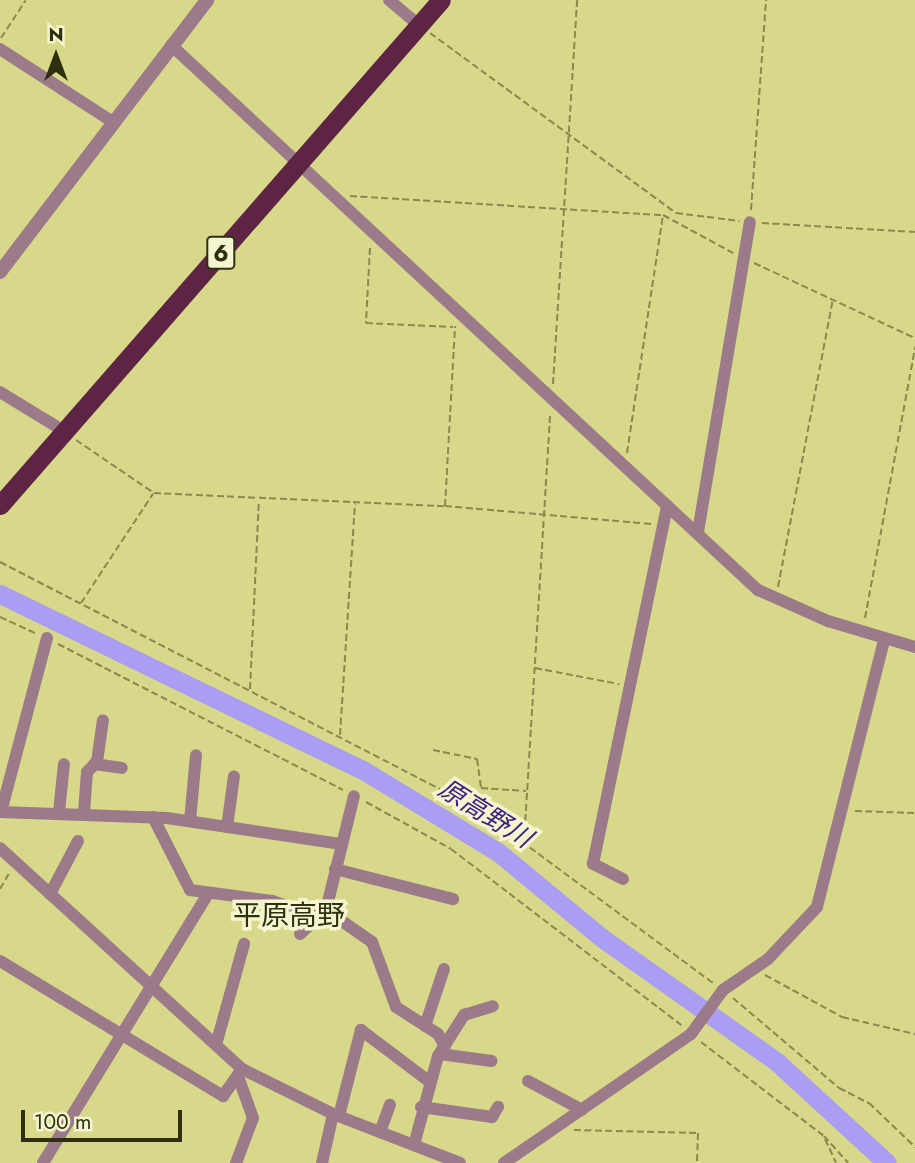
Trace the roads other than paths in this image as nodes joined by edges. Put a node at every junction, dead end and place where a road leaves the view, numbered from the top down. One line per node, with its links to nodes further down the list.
1 (207, 0): 5 (street)
2 (389, 0): 4 (street)
3 (441, 0): 4 (highway, 6)
4 (419, 25): 8 (highway, 6)
5 (172, 46): 7 (street); 8 (street)
6 (0, 49): 7 (street)
7 (113, 122): 10 (street)
8 (300, 162): 12 (highway, 6); 14 (street)
9 (750, 222): 15 (street)
10 (0, 272)
11 (0, 392): 12 (street)
12 (64, 431): 13 (highway, 6)
13 (0, 505)
14 (667, 506): 15 (street); 36 (street)
15 (698, 532): 17 (street)
16 (47, 638): 26 (street)
17 (884, 640): 18 (street); 58 (street)
18 (915, 647)
19 (103, 720): 22 (street)
20 (196, 755): 30 (street)
21 (64, 764): 27 (street)
22 (94, 764): 23 (street); 28 (street)
23 (122, 768)
24 (234, 776): 31 (street)
25 (354, 796): 33 (street)
26 (1, 811): 27 (street)
27 (58, 812): 28 (street)
28 (84, 812): 29 (street)
29 (153, 817): 30 (street); 38 (street)
30 (190, 821): 31 (street)
31 (227, 827): 33 (street)
32 (78, 841): 37 (street)
33 (340, 844): 35 (street)
34 (0, 849): 37 (street)
35 (335, 869): 39 (street); 40 (street)
36 (623, 879)
37 (50, 894): 45 (street)
38 (208, 894): 40 (street); 45 (street)
39 (453, 900)
40 (322, 913): 41 (street); 47 (street)
41 (300, 934)
42 (244, 944): 49 (street)
43 (0, 961): 48 (street)
44 (444, 969): 47 (street)
45 (152, 987): 48 (street); 49 (street)
46 (493, 1006): 50 (street)
47 (425, 1026): 50 (street)
48 (122, 1035): 52 (street); 62 (street)
49 (216, 1045): 52 (street)
50 (442, 1050): 51 (street); 53 (street)
51 (492, 1062)
52 (241, 1074): 59 (street); 63 (street)
53 (427, 1080): 56 (street); 59 (street)
54 (528, 1081): 58 (street)
55 (390, 1105): 60 (street)
56 (421, 1107): 57 (street); 61 (street)
57 (498, 1107)
58 (582, 1110): 66 (street)
59 (336, 1115): 60 (street); 64 (street)
60 (380, 1132): 61 (street)
61 (414, 1145): 65 (street)
62 (43, 1163)
63 (236, 1163)
64 (322, 1163)
65 (460, 1163)
66 (504, 1163)

